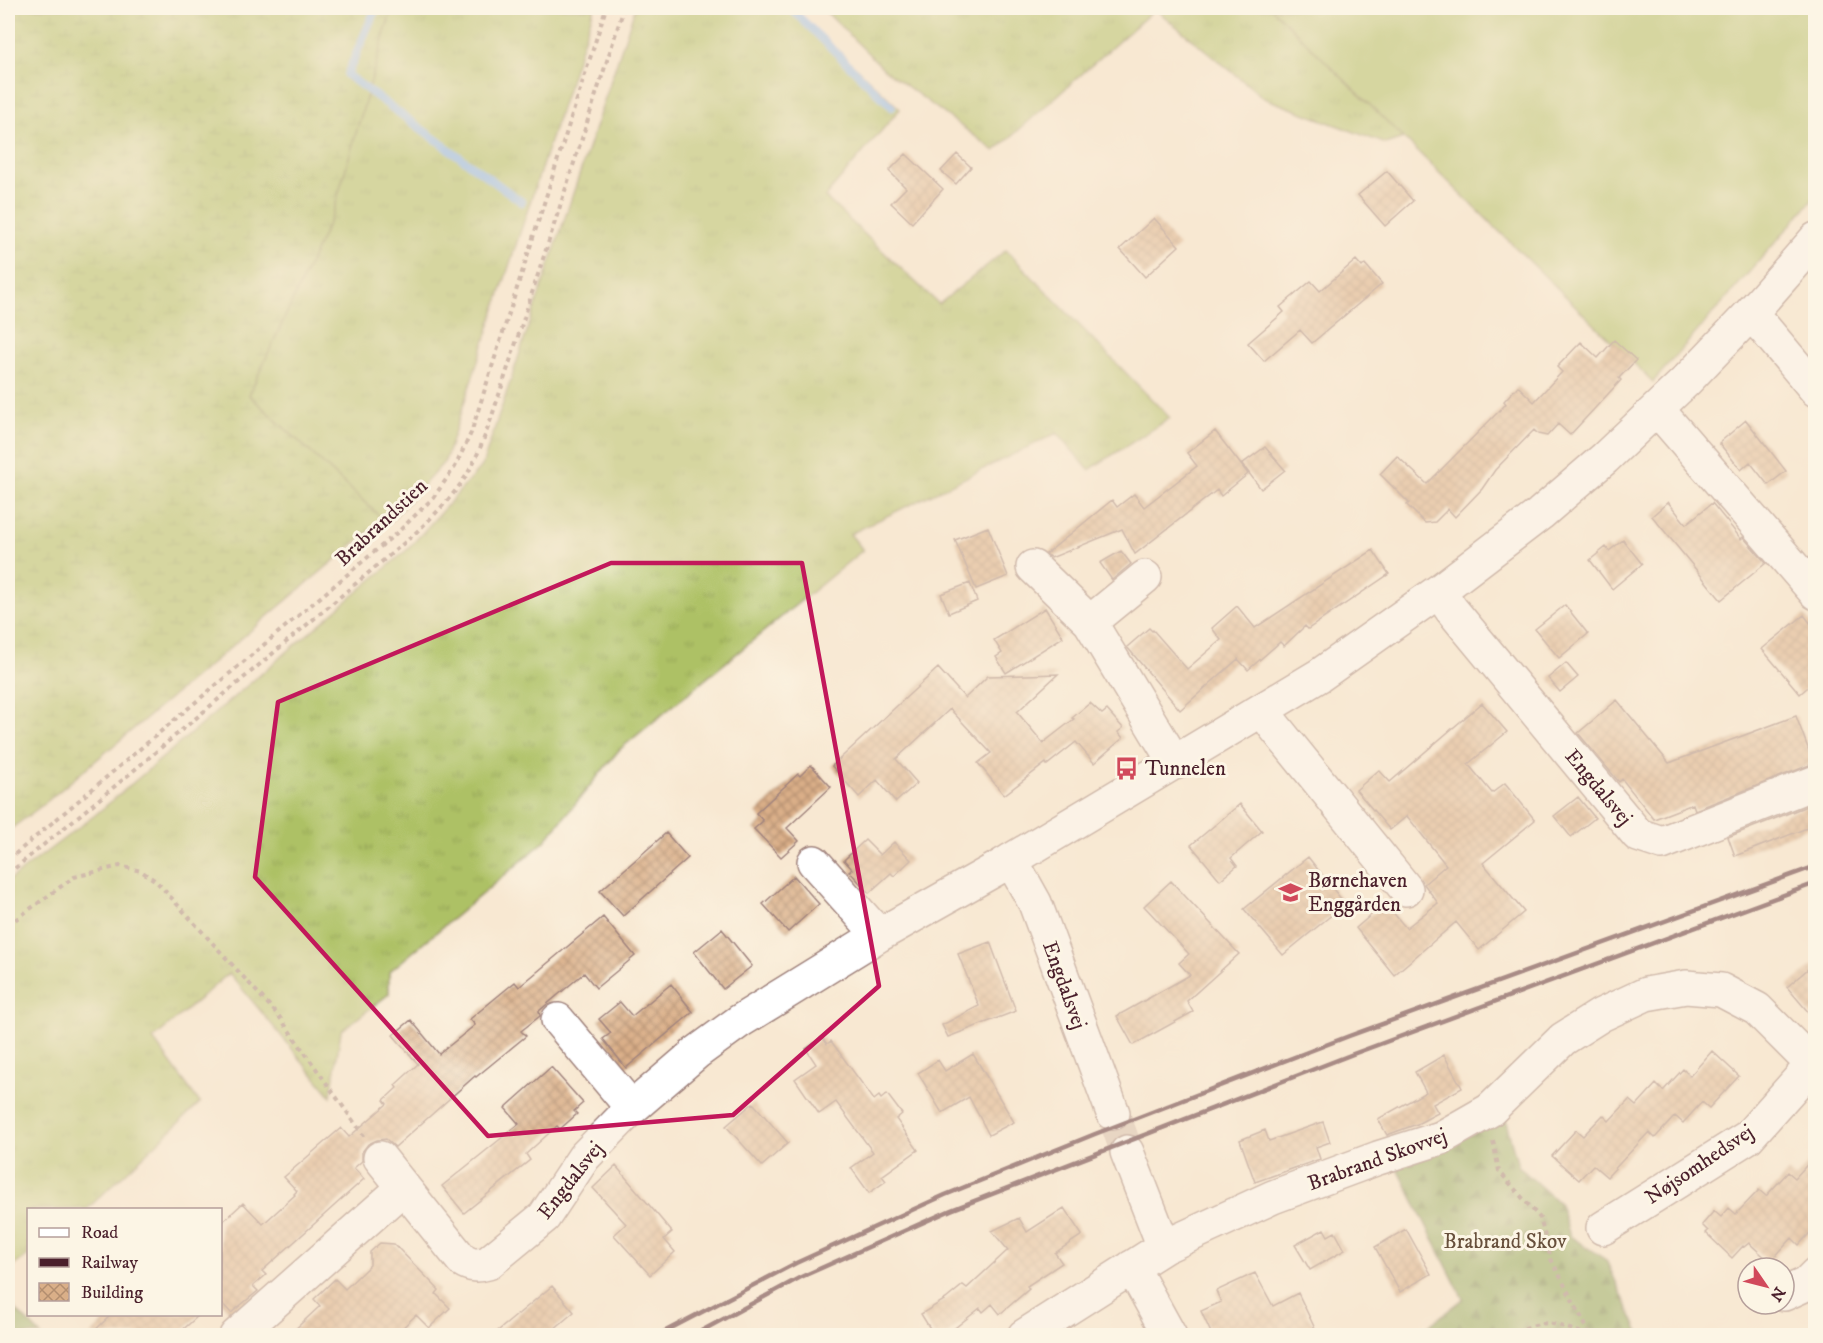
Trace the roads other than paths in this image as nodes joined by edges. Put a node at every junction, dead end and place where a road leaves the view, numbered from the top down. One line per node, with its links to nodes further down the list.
1 (1815, 239): 2 (street, Engdalsvej)
2 (1750, 314): 3 (street); 4 (street, Engdalsvej)
3 (1815, 390)
4 (1658, 409): 7 (street, Engdalsvej); 8 (street)
5 (1033, 567): 9 (street)
6 (1145, 577): 9 (street)
7 (1439, 591): 10 (street, Engdalsvej); 12 (street, Engdalsvej)
8 (1815, 593)
9 (1090, 622): 11 (street)
10 (1263, 710): 11 (street, Engdalsvej); 15 (street)
11 (1175, 763): 13 (street, Engdalsvej)
12 (1815, 782)
13 (1011, 860): 16 (street, Engdalsvej); 20 (street, Engdalsvej)
14 (814, 862): 16 (street)
15 (1406, 889)
16 (879, 935): 21 (street, Engdalsvej)
17 (1721, 990): 19 (street, Nøjsomhedsvej); 26 (street, Brabrand Skovvej)
18 (558, 1020): 21 (street)
19 (1814, 1066): 25 (street, Nøjsomhedsvej)
20 (1109, 1100)
21 (632, 1108): 24 (street, Engdalsvej)
22 (1127, 1152): 26 (street)
23 (380, 1158): 24 (street, Engdalsvej)
24 (403, 1188): 31 (street)
25 (1603, 1228)
26 (1164, 1247): 27 (street, Brabrand Skovvej)
27 (1132, 1267): 30 (street, Brabrand Skovvej); 33 (street)
28 (1815, 1274): 29 (street)
29 (1796, 1289)
30 (1065, 1323): 32 (street, Brabrand Skovvej)
31 (236, 1335)
32 (1024, 1335)
33 (1170, 1335)

